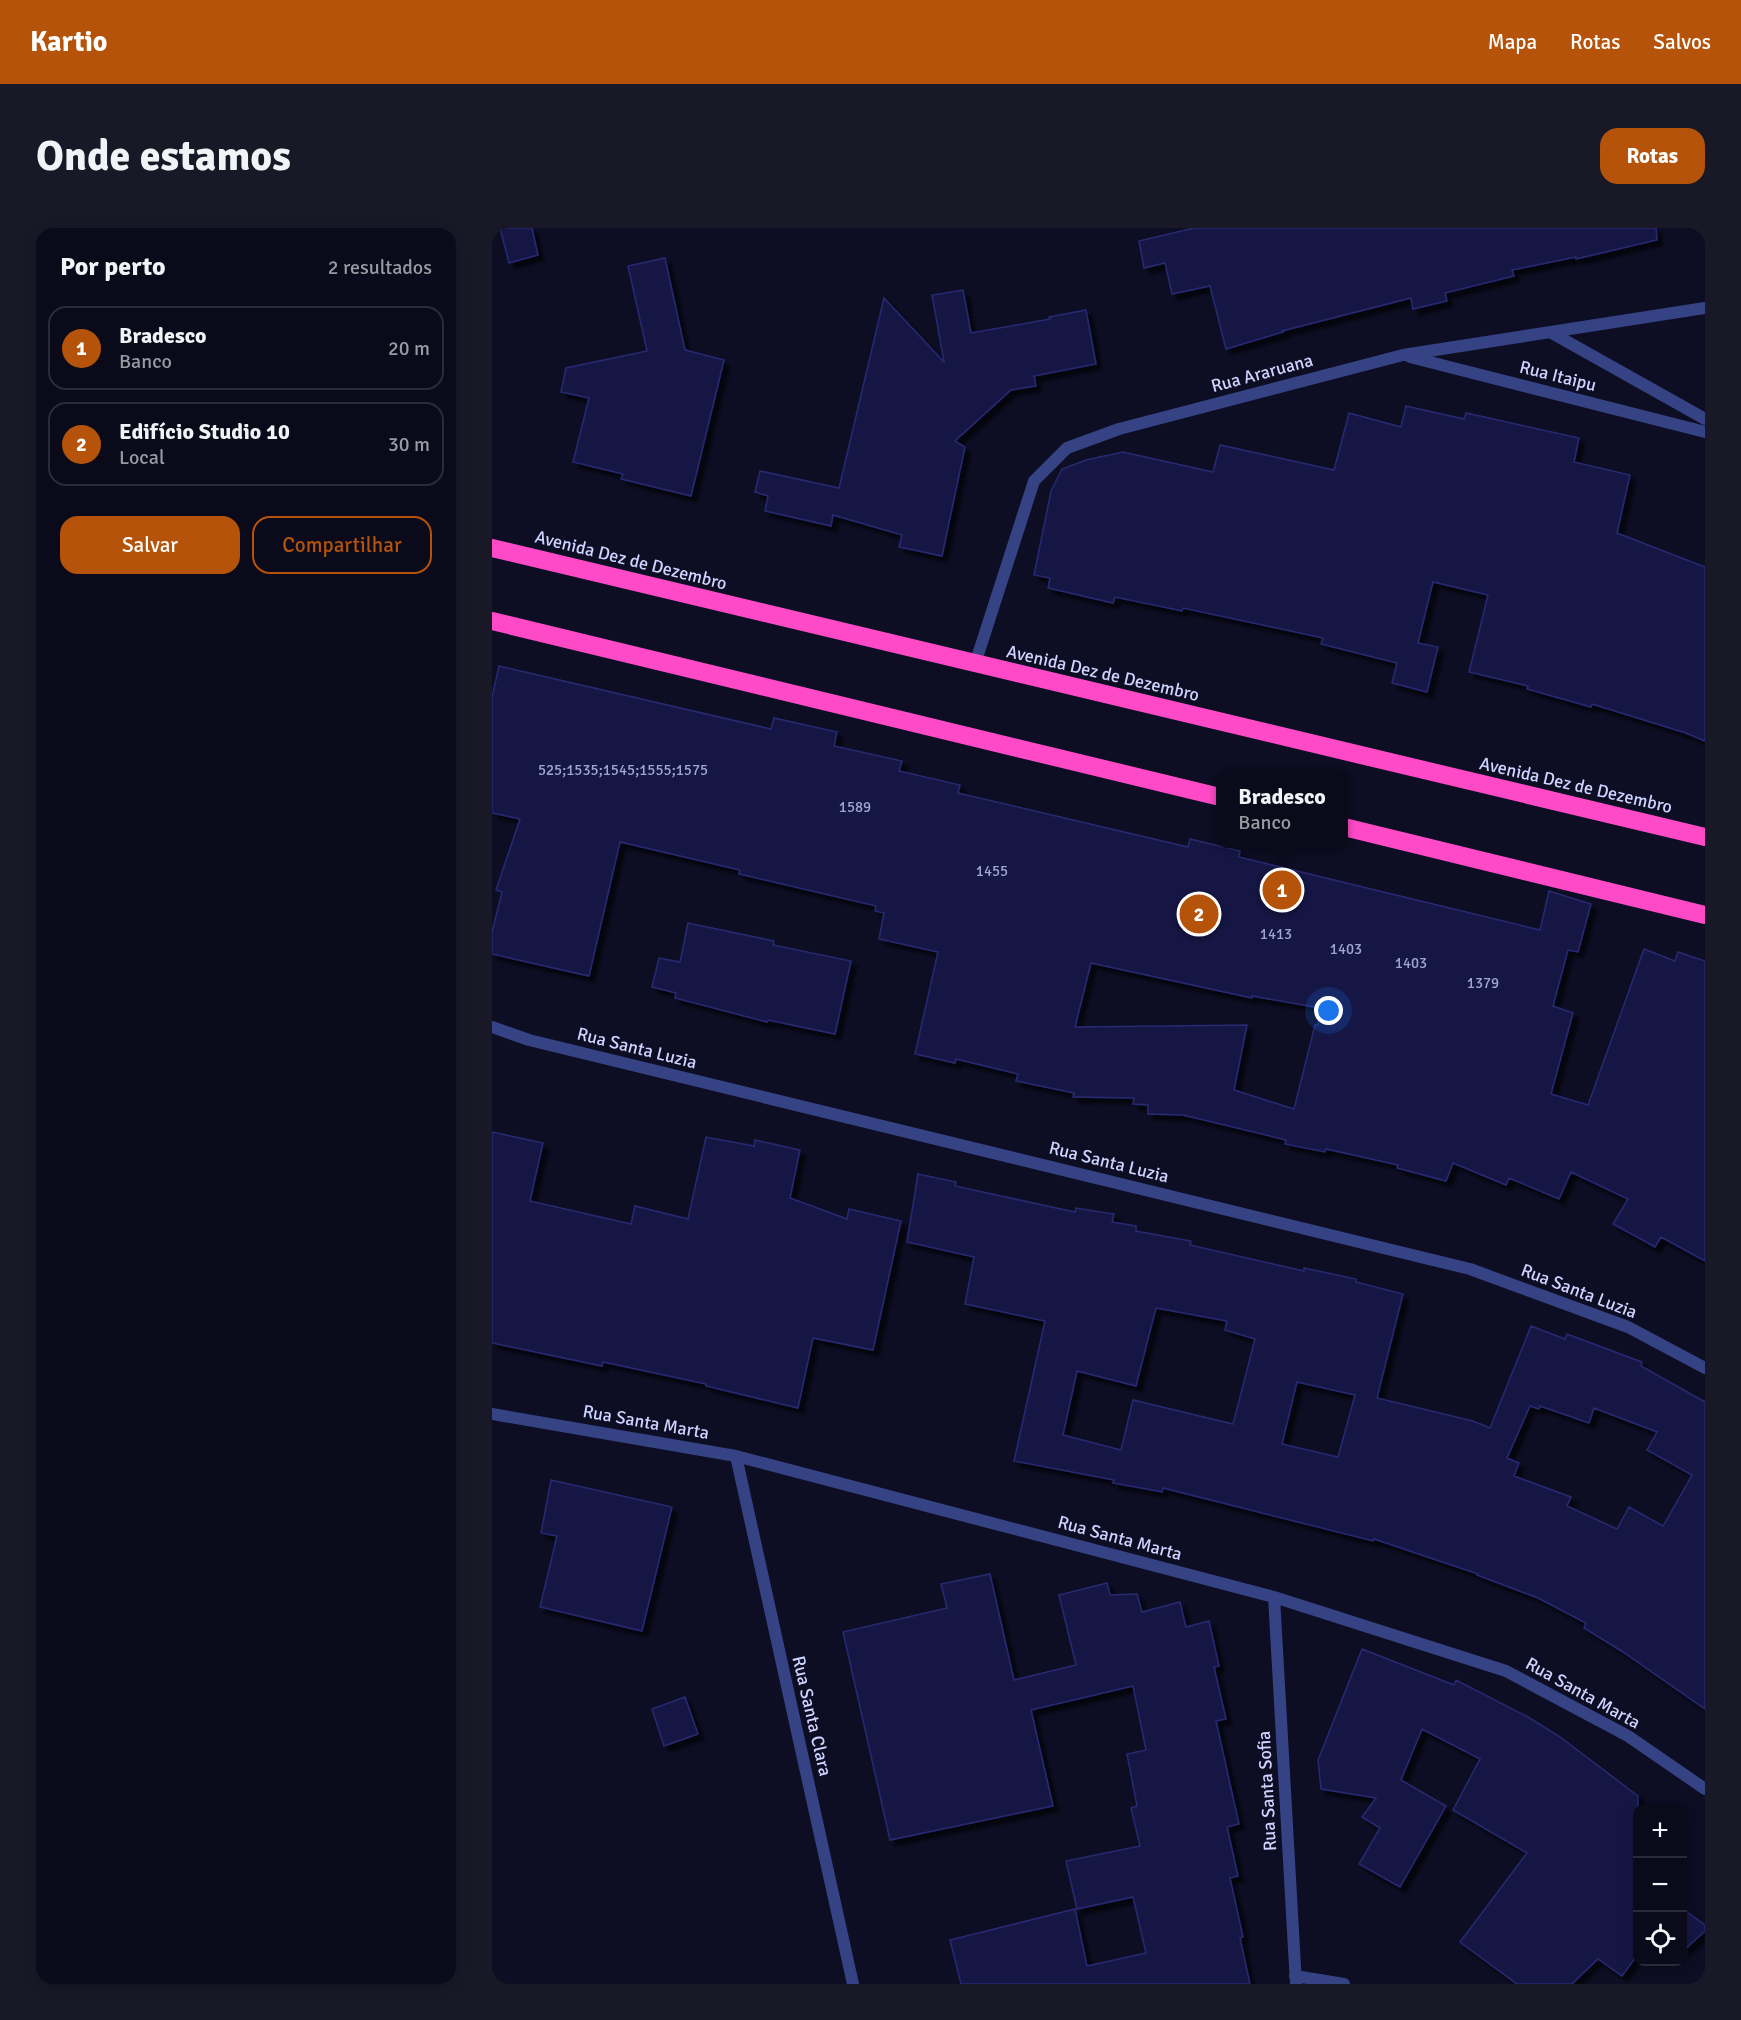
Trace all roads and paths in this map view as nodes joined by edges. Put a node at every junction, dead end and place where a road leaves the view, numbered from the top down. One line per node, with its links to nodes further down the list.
1 (1705, 308): 2 (street, Rua Araruana)
2 (1550, 332): 3 (street, Rua Araruana); 4 (street, Rua Itaipu)
3 (1403, 355): 5 (street, Rua Itaipu); 8 (street, Rua Araruana)
4 (1705, 419)
5 (1705, 432)
6 (492, 548): 8 (highway, Avenida Dez de Dezembro)
7 (492, 621): 9 (highway)
8 (975, 664): 11 (highway, Avenida Dez de Dezembro)
9 (1216, 796)
10 (1348, 828): 12 (highway)
11 (1705, 837)
12 (1705, 915)
13 (492, 1028): 14 (street, Rua Santa Luzia)
14 (1705, 1368)
15 (492, 1414): 16 (street, Rua Santa Marta)
16 (736, 1456): 17 (street, Rua Santa Marta); 20 (street, Rua Santa Clara)
17 (1274, 1597): 18 (street, Rua Santa Marta); 19 (street, Rua Santa Sofia)
18 (1705, 1789)
19 (1295, 1980): 21 (street)
20 (853, 1984)
21 (1344, 1984)

